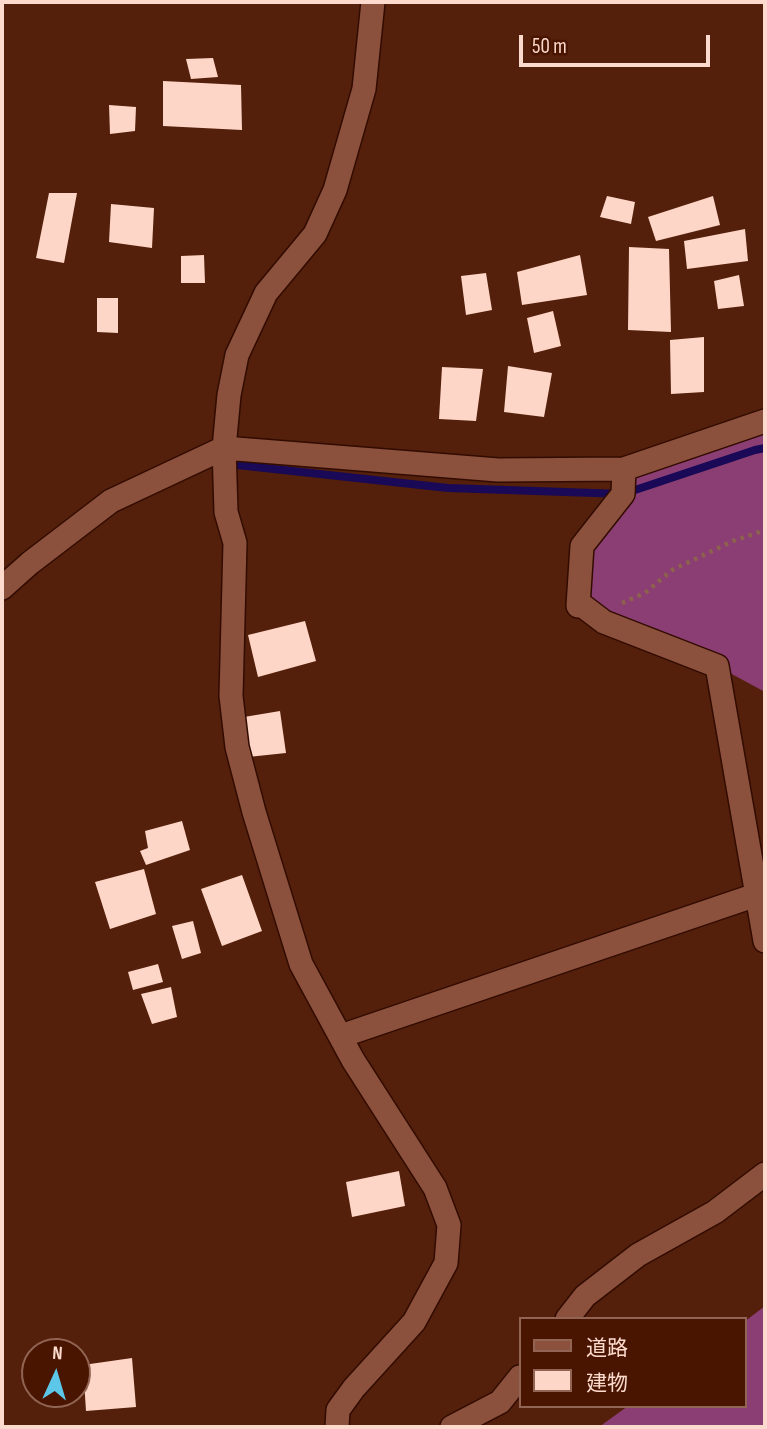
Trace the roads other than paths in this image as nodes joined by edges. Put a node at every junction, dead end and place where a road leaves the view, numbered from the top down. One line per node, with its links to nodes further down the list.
1 (373, 2): 3 (street)
2 (765, 421): 4 (street)
3 (224, 448): 4 (street); 5 (street); 8 (street)
4 (624, 469): 6 (street)
5 (2, 587)
6 (756, 895): 7 (street); 8 (street)
7 (765, 940)
8 (341, 1036): 12 (street)
9 (765, 1174): 10 (street)
10 (569, 1317)
11 (518, 1380): 13 (street)
12 (337, 1427)
13 (452, 1427)

